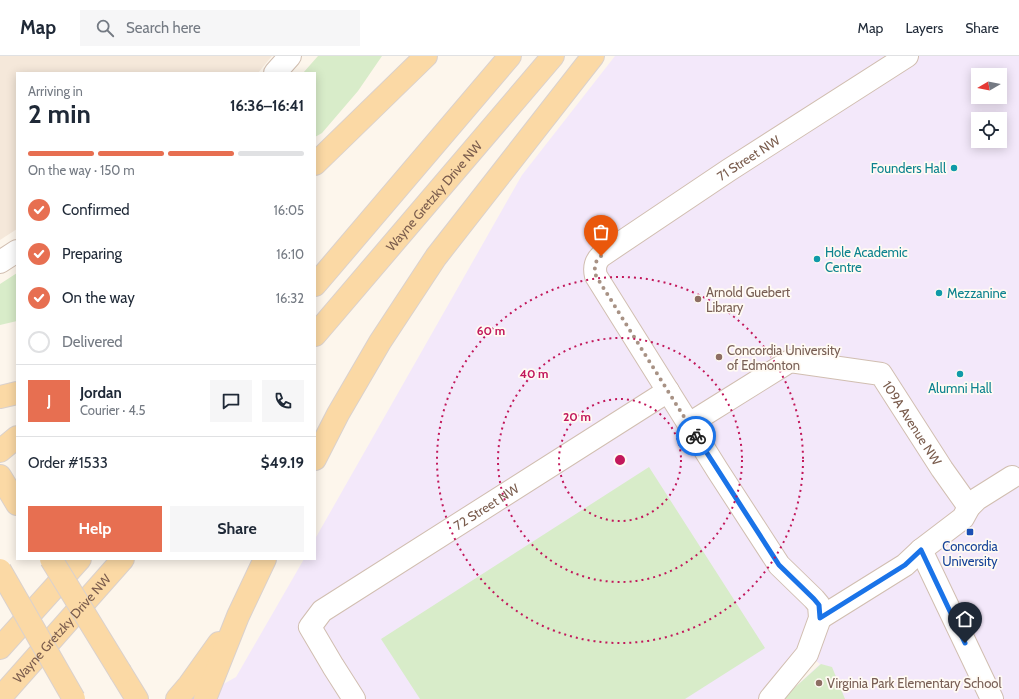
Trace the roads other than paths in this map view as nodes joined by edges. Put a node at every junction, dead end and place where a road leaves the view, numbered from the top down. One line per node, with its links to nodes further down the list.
1 (290, 56): 7 (street)
2 (426, 56): 8 (main road)
3 (510, 56): 11 (main road)
4 (553, 56): 12 (main road, Wayne Gretzky Drive NW)
5 (593, 56): 19 (main road)
6 (907, 56): 13 (street, 71 Street NW)
7 (275, 72)
8 (316, 163)
9 (16, 252): 10 (street)
10 (0, 262)
11 (316, 284)
12 (316, 334)
13 (668, 391): 16 (street); 38 (street, 72 Street NW)
14 (16, 393): 15 (main road)
15 (0, 397)
16 (688, 424): 23 (street, 109A Avenue NW); 31 (street)
17 (16, 438): 18 (main road)
18 (0, 451)
19 (316, 457)
20 (0, 476): 22 (main road)
21 (1012, 477): 23 (street)
22 (16, 502)
23 (969, 507): 24 (street)
24 (921, 550): 31 (street); 40 (street)
25 (52, 560): 35 (main road, bridge)
26 (79, 560): 32 (main road)
27 (122, 560): 33 (main road, Wayne Gretzky Drive NW)
28 (265, 560): 30 (main road)
29 (0, 570): 34 (main road, bridge)
30 (238, 616): 36 (main road); 37 (main road)
31 (820, 618): 39 (street)
32 (0, 648)
33 (0, 698)
34 (74, 699)
35 (137, 699)
36 (177, 699)
37 (205, 699)
38 (354, 699)
39 (770, 699)
40 (992, 699)

